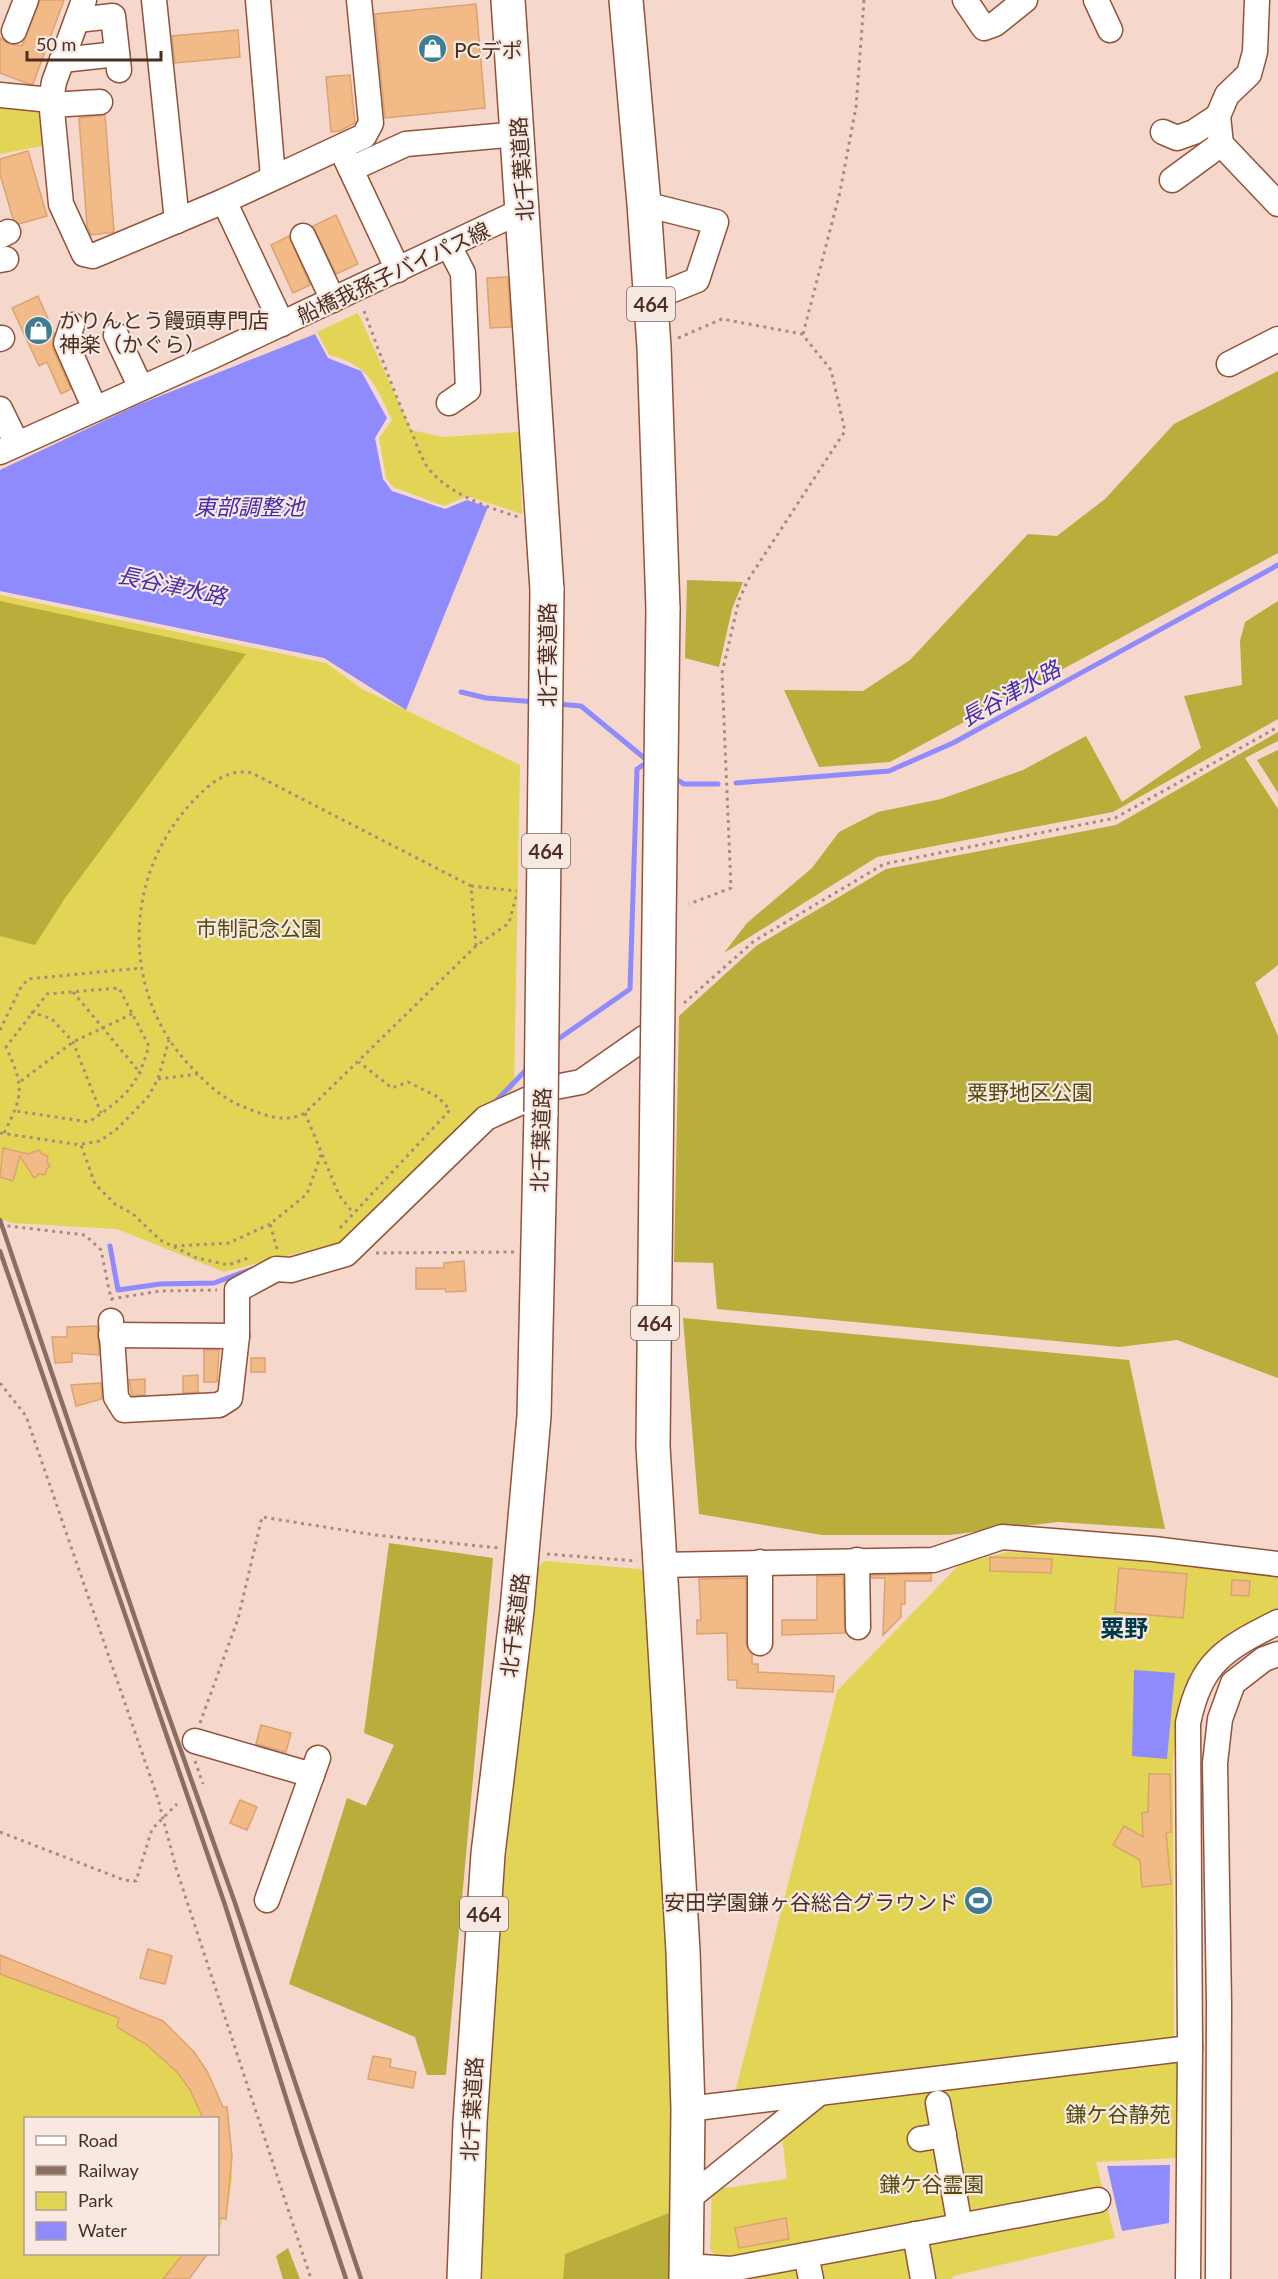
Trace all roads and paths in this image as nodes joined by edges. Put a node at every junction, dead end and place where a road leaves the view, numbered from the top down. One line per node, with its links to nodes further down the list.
1 (26, 0): 15 (street)
2 (154, 0): 32 (street)
3 (258, 0): 26 (street)
4 (359, 0): 24 (street)
5 (508, 0): 21 (highway, 北千葉道路 / 464)
6 (626, 0): 29 (highway, 464)
7 (864, 0): 41 (path)
8 (965, 0): 9 (street)
9 (1025, 0)
10 (1096, 0): 14 (street)
11 (1257, 0): 13 (street)
12 (80, 10): 16 (street); 16 (street)
13 (1268, 19): 20 (street)
14 (1110, 30)
15 (14, 31)
16 (62, 60): 19 (street)
17 (0, 95): 19 (street)
18 (100, 102): 19 (street)
19 (51, 103): 32 (street)
20 (1218, 116): 22 (street); 23 (street)
21 (518, 134): 25 (street); 31 (highway, 北千葉道路 / 464)
22 (1169, 138)
23 (1221, 144): 27 (street); 30 (street)
24 (340, 147): 25 (street); 26 (street)
25 (351, 169): 35 (street)
26 (273, 177): 28 (street)
27 (1172, 180)
28 (224, 201): 32 (street); 39 (street)
29 (644, 204): 36 (highway, 464); 36 (street)
30 (1278, 204)
31 (524, 210): 34 (street, 船橋我孫子バイパス線); 87 (highway, 北千葉道路 / 464, bridge)
32 (177, 221)
33 (303, 236): 37 (street)
34 (449, 246): 35 (street, 船橋我孫子バイパス線); 47 (street)
35 (398, 270): 37 (street, 船橋我孫子バイパス線)
36 (650, 299): 44 (highway, 464)
37 (333, 300): 39 (street, 船橋我孫子バイパス線)
38 (364, 310): 51 (path)
39 (282, 324): 46 (street, 船橋我孫子バイパス線)
40 (72, 325): 49 (street)
41 (802, 334): 44 (path); 56 (path)
42 (116, 335): 46 (street)
43 (1278, 339): 45 (street)
44 (654, 347): 97 (highway, 464, bridge)
45 (1229, 364)
46 (141, 388): 49 (street, 船橋我孫子バイパス線)
47 (449, 403)
48 (0, 409): 50 (street)
49 (95, 409): 50 (street, 船橋我孫子バイパス線)
50 (8, 448)
51 (525, 519)
52 (1278, 727): 60 (path)
53 (471, 886): 55 (path); 57 (path); 58 (path)
54 (526, 888): 55 (path)
55 (517, 891): 57 (path)
56 (688, 904)
57 (477, 946): 68 (path)
58 (141, 968): 64 (path); 66 (path)
59 (73, 992): 61 (path); 62 (path); 63 (path)
60 (678, 1008)
61 (30, 1012): 67 (path); 72 (path)
62 (132, 1013): 63 (path); 69 (path)
63 (103, 1028): 67 (path); 69 (path)
64 (0, 1030)
65 (644, 1038): 88 (street)
66 (169, 1040): 70 (path); 71 (path)
67 (73, 1042): 72 (path); 74 (path)
68 (359, 1062): 75 (path); 79 (path)
69 (141, 1074): 74 (path)
70 (198, 1074): 71 (path); 75 (path)
71 (158, 1079): 77 (path)
72 (21, 1081): 73 (path)
73 (15, 1112): 74 (path); 76 (path)
74 (101, 1113)
75 (305, 1113): 78 (path)
76 (2, 1134): 77 (path)
77 (81, 1144): 83 (path)
78 (322, 1152): 79 (path); 80 (path)
79 (354, 1214): 82 (path)
80 (270, 1224): 83 (path); 85 (path)
81 (0, 1225): 90 (path)
82 (339, 1229)
83 (172, 1246): 89 (path)
84 (286, 1248): 85 (path)
85 (277, 1249): 86 (path)
86 (267, 1252)
87 (536, 1252): 88 (path); 93 (highway, 北千葉道路 / 464)
88 (346, 1254): 90 (street)
89 (258, 1255)
90 (237, 1290): 91 (street)
91 (237, 1336): 91 (street)
92 (0, 1383): 105 (path)
93 (522, 1550): 97 (path); 102 (path); 119 (highway, 北千葉道路 / 464)
94 (857, 1560): 95 (street); 96 (street); 99 (street)
95 (760, 1562): 97 (street); 100 (street)
96 (1278, 1564)
97 (659, 1566): 111 (highway, 464)
98 (1278, 1622): 108 (street)
99 (858, 1628)
100 (760, 1643)
101 (1278, 1654): 123 (street)
102 (195, 1741): 103 (path); 107 (street)
103 (203, 1784)
104 (177, 1804): 105 (path)
105 (163, 1816): 106 (path); 118 (path)
106 (0, 1833)
107 (267, 1900)
108 (1190, 2048): 109 (street); 122 (street)
109 (817, 2095): 111 (street); 112 (street)
110 (938, 2103): 114 (street)
111 (688, 2109): 112 (highway, 464)
112 (688, 2199): 117 (highway, 464)
113 (1098, 2200): 114 (street)
114 (960, 2226): 115 (street)
115 (915, 2234): 116 (street); 121 (street)
116 (806, 2255): 117 (street); 120 (street)
117 (687, 2272)
118 (311, 2279)
119 (464, 2279)
120 (811, 2279)
121 (923, 2279)
122 (1188, 2279)
123 (1218, 2279)

